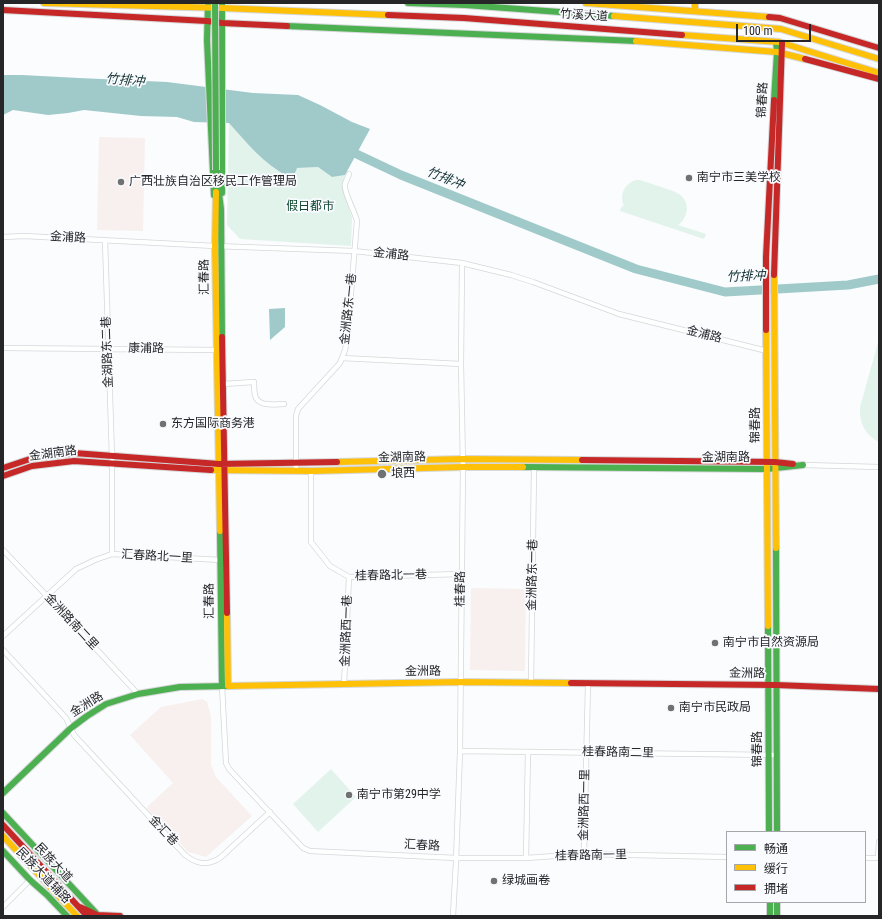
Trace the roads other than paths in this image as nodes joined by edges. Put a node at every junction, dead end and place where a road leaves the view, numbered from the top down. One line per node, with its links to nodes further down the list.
1 (44, 3): 6 (main road, 竹溪大道)
2 (215, 3): 20 (main road, 汇春路, bridge)
3 (408, 3): 16 (main road, 竹溪大道)
4 (586, 3): 9 (main road)
5 (695, 3): 9 (main road)
6 (208, 5): 7 (main road, 竹溪大道); 10 (main road)
7 (222, 5): 11 (main road); 12 (main road, 竹溪大道)
8 (3, 10): 10 (main road)
9 (695, 11): 14 (main road)
10 (207, 21): 11 (main road); 20 (main road)
11 (222, 23): 15 (main road); 20 (main road)
12 (776, 42): 13 (main road, 竹溪大道); 15 (main road, 锦春路)
13 (782, 43): 15 (main road, 锦春路); 17 (main road, 竹溪大道)
14 (879, 48)
15 (779, 53): 18 (main road); 29 (main road, 锦春路); 41 (main road, 锦春路)
16 (879, 59)
17 (879, 73)
18 (879, 79)
19 (349, 174): 24 (street, 金洲路东一巷)
20 (219, 209): 23 (main road, 汇春路)
21 (3, 237): 22 (street, 金浦路)
22 (105, 240): 23 (street, 金浦路); 27 (street, 金湖路东二巷)
23 (218, 246): 24 (street, 金浦路); 28 (main road, 汇春路); 32 (main road, 汇春路)
24 (354, 251): 25 (street, 金浦路); 30 (street, 金洲路东一巷)
25 (462, 263): 29 (street, 金浦路); 31 (street, 桂春路)
26 (3, 348): 27 (street, 康浦路)
27 (108, 348): 28 (street, 康浦路); 34 (street, 金湖路东二巷)
28 (217, 350): 39 (main road, 汇春路)
29 (767, 351): 36 (main road, 锦春路)
30 (342, 358): 31 (street); 37 (street, 金洲路东一巷)
31 (461, 364): 35 (street, 桂春路)
32 (223, 384): 33 (street); 39 (main road, 汇春路)
33 (284, 404)
34 (112, 457): 38 (street, 金湖路东二巷); 39 (main road, 金湖南路); 44 (main road, 金湖南路)
35 (463, 459): 36 (main road, 金湖南路); 37 (main road, 金湖南路); 42 (street, 桂春路)
36 (767, 462): 41 (main road, 金湖南路); 46 (main road, 锦春路)
37 (296, 463): 39 (main road, 金湖南路); 47 (street, 金洲路东一巷)
38 (111, 464): 48 (main road, 金湖南路); 50 (main road, 金湖南路); 52 (street, 金湖路东二巷)
39 (222, 464): 48 (main road, 汇春路)
40 (803, 465): 41 (main road, 金湖南路); 43 (street, 金湖南路)
41 (775, 466): 46 (main road, 金湖南路); 65 (main road, 锦春路)
42 (463, 467): 45 (main road, 金湖南路); 49 (main road, 金湖南路); 54 (street, 桂春路)
43 (879, 467)
44 (3, 468)
45 (534, 468): 46 (main road, 金湖南路); 60 (street, 金洲路东一巷)
46 (767, 469): 63 (main road, 锦春路)
47 (296, 470): 48 (main road, 金湖南路); 49 (main road, 金湖南路)
48 (222, 471): 53 (main road, 汇春路); 64 (main road, 汇春路)
49 (311, 471): 55 (street, 桂春路北一巷)
50 (3, 476)
51 (3, 550): 56 (street, 金洲路南二里)
52 (112, 554): 53 (street, 汇春路北一里); 56 (street, 汇春路北一里)
53 (221, 560): 64 (main road, 汇春路)
54 (462, 574): 55 (street, 桂春路北一巷); 59 (street, 桂春路)
55 (349, 577): 62 (street, 金洲路西一巷)
56 (46, 595): 57 (street, 汇春路北一里); 67 (street, 金洲路南二里)
57 (3, 636)
58 (3, 650): 68 (street, 金汇巷)
59 (460, 682): 60 (main road, 金洲路); 62 (main road, 金洲路); 69 (street, 桂春路)
60 (531, 683): 61 (main road, 金洲路)
61 (588, 684): 63 (main road, 金洲路); 71 (street, 金洲路西一里)
62 (344, 685): 64 (main road, 金洲路)
63 (768, 685): 65 (main road, 金洲路); 72 (main road, 锦春路)
64 (225, 686): 67 (main road, 金洲路); 75 (street, 汇春路)
65 (776, 686): 66 (main road, 金洲路); 73 (main road, 锦春路)
66 (879, 689)
67 (138, 694): 68 (main road, 金洲路)
68 (71, 728): 74 (main road, 金洲路); 75 (street, 金汇巷)
69 (460, 751): 70 (street, 桂春路南二里); 85 (street, 桂春路)
70 (528, 752): 71 (street, 桂春路南二里); 86 (street)
71 (587, 753): 72 (street, 桂春路南二里); 83 (street, 金洲路西一里)
72 (769, 755): 73 (street, 桂春路南二里); 78 (main road, 锦春路)
73 (776, 755): 79 (main road, 锦春路)
74 (3, 793)
75 (270, 812): 85 (street, 汇春路)
76 (3, 814): 97 (main road, 民族大道辅路)
77 (3, 825): 93 (main road, 民族大道)
78 (769, 831)
79 (777, 831)
80 (3, 836): 94 (main road, 民族大道)
81 (879, 842): 88 (street)
82 (3, 851): 89 (main road, 民族大道辅路)
83 (584, 854): 84 (street, 桂春路南一里); 86 (street, 桂春路南一里)
84 (726, 857)
85 (456, 858): 86 (street, 桂春路南一里); 99 (street, 桂春路)
86 (526, 858)
87 (866, 858): 88 (street)
88 (878, 858)
89 (30, 880): 92 (street); 95 (main road, 民族大道辅路)
90 (770, 903): 100 (main road)
91 (777, 903): 101 (main road)
92 (3, 907)
93 (79, 907): 96 (main road, 民族大道); 97 (main road)
94 (75, 915)
95 (67, 916)
96 (87, 916)
97 (98, 916): 98 (main road)
98 (120, 916)
99 (453, 916)
100 (770, 916)
101 (777, 916)

